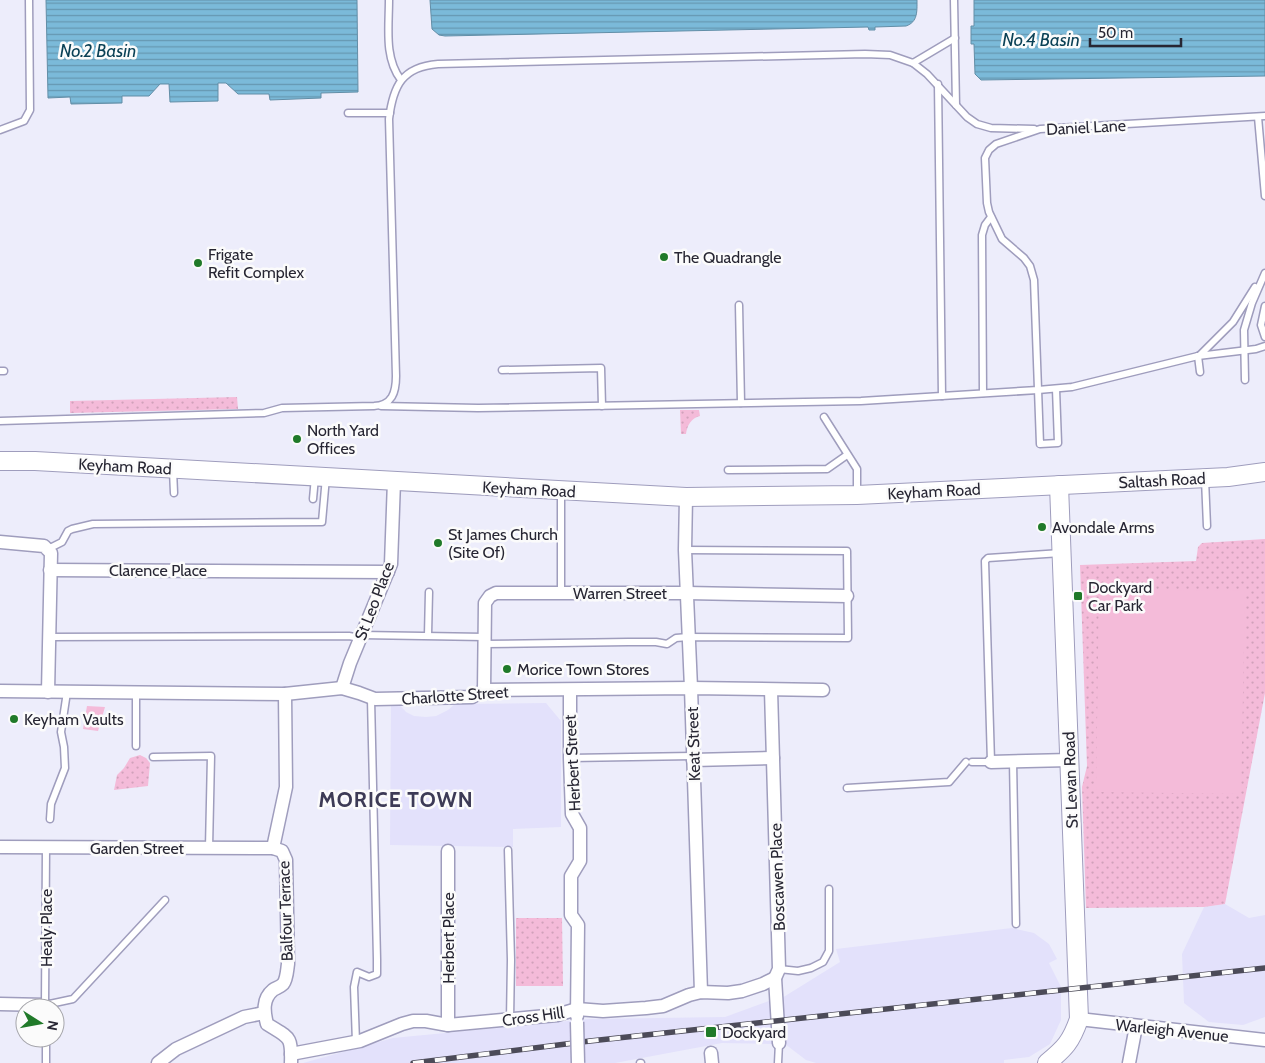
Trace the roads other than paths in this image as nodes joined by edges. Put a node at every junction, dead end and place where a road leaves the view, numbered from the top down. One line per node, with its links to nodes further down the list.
1 (29, 0): 13 (lane)
2 (389, 0): 6 (lane)
3 (954, 0): 4 (lane)
4 (955, 38): 5 (lane); 8 (lane)
5 (913, 63): 6 (lane); 7 (lane)
6 (401, 80): 9 (lane)
7 (938, 84): 8 (lane); 29 (lane)
8 (956, 105): 12 (lane)
9 (390, 113): 10 (lane); 31 (lane)
10 (348, 114)
11 (1262, 117): 12 (lane, Daniel Lane); 14 (lane)
12 (1040, 129): 15 (lane, Daniel Lane)
13 (0, 130)
14 (1265, 196)
15 (991, 217): 27 (lane, Daniel Lane); 28 (lane)
16 (1265, 272): 21 (lane); 22 (lane)
17 (739, 305): 30 (lane)
18 (1265, 306): 19 (lane)
19 (1265, 337)
20 (1264, 347): 21 (lane)
21 (1244, 351): 22 (lane); 25 (lane)
22 (1198, 356): 24 (lane); 26 (lane)
23 (502, 370): 32 (lane)
24 (1200, 372)
25 (1245, 380)
26 (1056, 389): 27 (lane); 27 (lane, Daniel Lane)
27 (1038, 390): 28 (lane)
28 (983, 393): 29 (lane)
29 (942, 396): 30 (lane)
30 (741, 403): 32 (lane)
31 (374, 406): 32 (lane); 34 (lane)
32 (602, 406)
33 (824, 417): 35 (lane)
34 (0, 420)
35 (848, 454): 38 (lane); 46 (lane)
36 (0, 461): 37 (main road, Keyham Road)
37 (173, 469): 40 (main road, Keyham Road); 45 (lane)
38 (728, 470)
39 (1265, 472): 41 (main road, Saltash Road)
40 (320, 476): 42 (main road, Keyham Road); 48 (lane); 51 (lane)
41 (1205, 478): 43 (main road, Saltash Road); 49 (lane)
42 (394, 481): 44 (main road, Keyham Road); 55 (street, St Leo Place)
43 (1059, 485): 46 (main road, Keyham Road); 53 (main road, St Levan Road)
44 (561, 490): 47 (main road, Keyham Road); 57 (lane)
45 (174, 493)
46 (857, 494): 47 (main road, Keyham Road)
47 (686, 497): 52 (street, Keat Street)
48 (312, 499)
49 (1207, 526)
50 (0, 542): 51 (street)
51 (46, 548): 54 (street)
52 (685, 550): 58 (street, Keat Street); 59 (lane)
53 (1062, 553): 82 (main road, St Levan Road); 83 (lane)
54 (50, 570): 55 (street, Clarence Place); 62 (street)
55 (388, 572): 61 (street, St Leo Place)
56 (429, 592): 60 (lane)
57 (561, 593): 58 (street, Warren Street); 64 (street, Warren Street)
58 (687, 593): 59 (street, Warren Street); 63 (street, Keat Street)
59 (847, 596): 63 (lane)
60 (428, 635): 61 (lane); 64 (lane)
61 (360, 636): 62 (lane); 65 (street, St Leo Place)
62 (49, 637): 72 (street)
63 (688, 637): 64 (lane); 66 (street, Keat Street)
64 (485, 640): 67 (street, Warren Street)
65 (342, 688): 75 (street, Charlotte Street); 76 (street, Charlotte Street)
66 (691, 688): 68 (street, Charlotte Street); 69 (street, Charlotte Street); 80 (street, Keat Street)
67 (484, 690): 68 (street, Charlotte Street); 76 (street, Charlotte Street)
68 (570, 690): 79 (street, Herbert Street)
69 (771, 690): 70 (street, Charlotte Street); 81 (street, Boscawen Place)
70 (823, 690)
71 (0, 691): 72 (street, Charlotte Street)
72 (48, 692): 73 (street, Charlotte Street)
73 (67, 692): 74 (street, Charlotte Street); 86 (lane)
74 (136, 693): 75 (street, Charlotte Street); 77 (lane)
75 (285, 694): 90 (street, Balfour Terrace)
76 (371, 699): 109 (lane)
77 (136, 746)
78 (153, 757): 89 (lane)
79 (570, 758): 80 (lane); 103 (street, Herbert Street)
80 (693, 758): 81 (street); 97 (street, Keat Street)
81 (773, 758): 96 (street, Boscawen Place)
82 (1070, 760): 84 (street); 104 (main road, St Levan Road)
83 (991, 762): 84 (street); 85 (lane)
84 (1013, 762): 95 (lane)
85 (847, 788)
86 (50, 819)
87 (0, 846): 88 (street, Garden Street)
88 (46, 847): 89 (street, Garden Street); 98 (lane, Healy Place)
89 (209, 848): 90 (street, Garden Street)
90 (273, 848): 102 (street, Balfour Terrace)
91 (508, 850): 105 (lane)
92 (448, 851): 106 (street, Herbert Place)
93 (828, 889): 96 (lane)
94 (166, 900): 99 (lane)
95 (1016, 924)
96 (777, 973): 97 (street, Cross Hill); 110 (street, Boscawen Place)
97 (701, 992): 103 (street, Cross Hill)
98 (45, 998)
99 (65, 1001)
100 (0, 1004): 101 (street)
101 (15, 1005)
102 (264, 1013): 112 (street); 114 (street)
103 (577, 1016): 105 (street, Cross Hill); 115 (street, Herbert Street, bridge)
104 (1079, 1018): 107 (street, Warleigh Avenue); 117 (main road, St Levan Road)
105 (510, 1020): 106 (street, Cross Hill)
106 (448, 1025): 109 (street, Cross Hill)
107 (1136, 1026): 108 (street, Warleigh Avenue); 118 (street)
108 (1265, 1040)
109 (356, 1042): 112 (street, Cross Hill)
110 (778, 1043): 116 (lane, Boscawen Place)
111 (46, 1048): 113 (lane)
112 (291, 1058)
113 (46, 1063)
114 (158, 1063)
115 (578, 1063)
116 (778, 1063)
117 (1047, 1063)
118 (1129, 1063)

